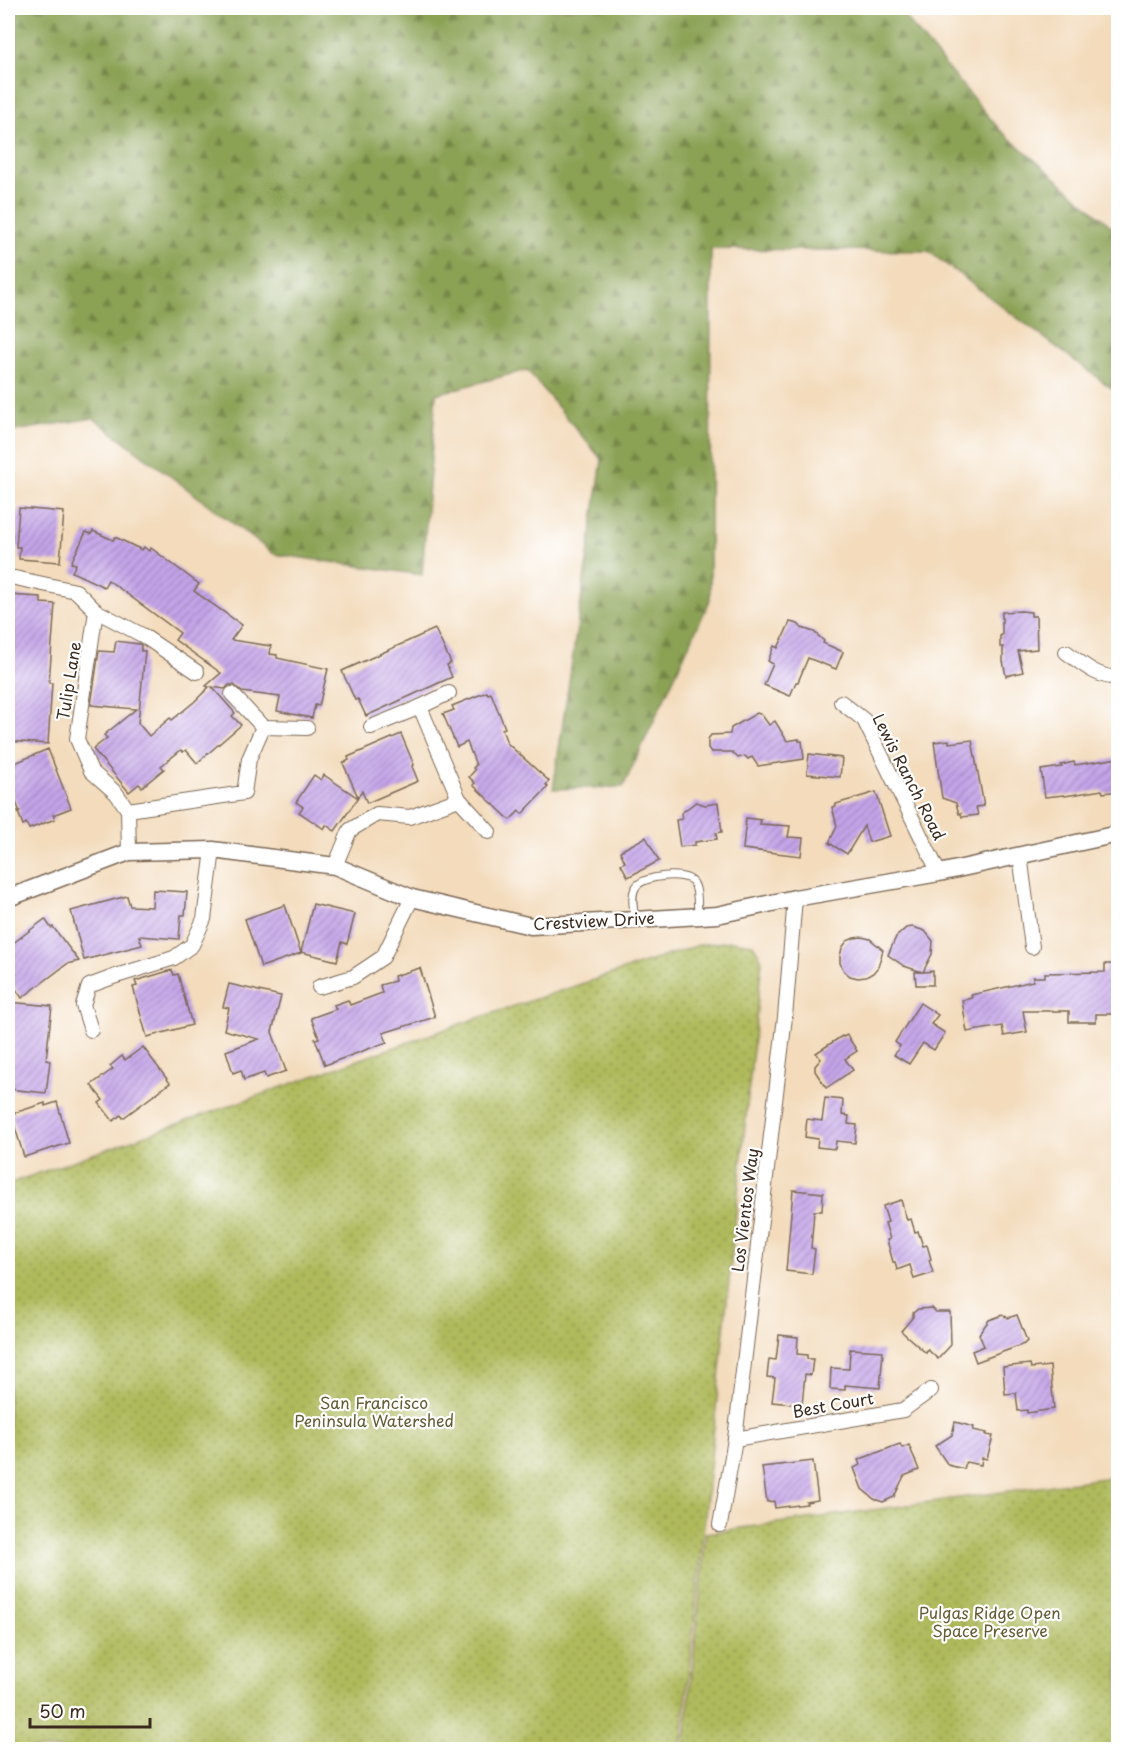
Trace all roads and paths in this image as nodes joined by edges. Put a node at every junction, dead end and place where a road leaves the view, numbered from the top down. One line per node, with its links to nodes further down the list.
1 (15, 578): 2 (street)
2 (96, 611): 4 (street); 14 (street, Tulip Lane)
3 (1066, 652): 5 (street)
4 (197, 672)
5 (1119, 677)
6 (449, 693): 9 (street)
7 (232, 694): 10 (street)
8 (842, 702): 21 (street, Lewis Ranch Road)
9 (420, 707): 11 (street); 13 (street)
10 (263, 727): 12 (street); 14 (street)
11 (371, 727)
12 (307, 728)
13 (459, 800): 15 (street); 20 (street)
14 (128, 810): 18 (street)
15 (489, 832)
16 (1119, 834): 19 (street, Crestview Drive)
17 (213, 850): 18 (street, Crestview Drive); 20 (street, Crestview Drive); 29 (street)
18 (129, 852): 22 (street, Crestview Drive)
19 (1020, 855): 21 (street, Crestview Drive); 27 (street)
20 (335, 866): 23 (street, Crestview Drive)
21 (939, 873): 24 (street, Crestview Drive)
22 (8, 898)
23 (412, 898): 26 (street, Crestview Drive); 28 (street)
24 (795, 898): 25 (street, Crestview Drive); 31 (street, Los Vientos Way)
25 (698, 915): 26 (street, Crestview Drive); 26 (lane)
26 (634, 920)
27 (1032, 947)
28 (320, 987)
29 (92, 1030)
30 (930, 1390): 31 (street, Best Court)
31 (735, 1438): 32 (street, Los Vientos Way)
32 (720, 1525)

